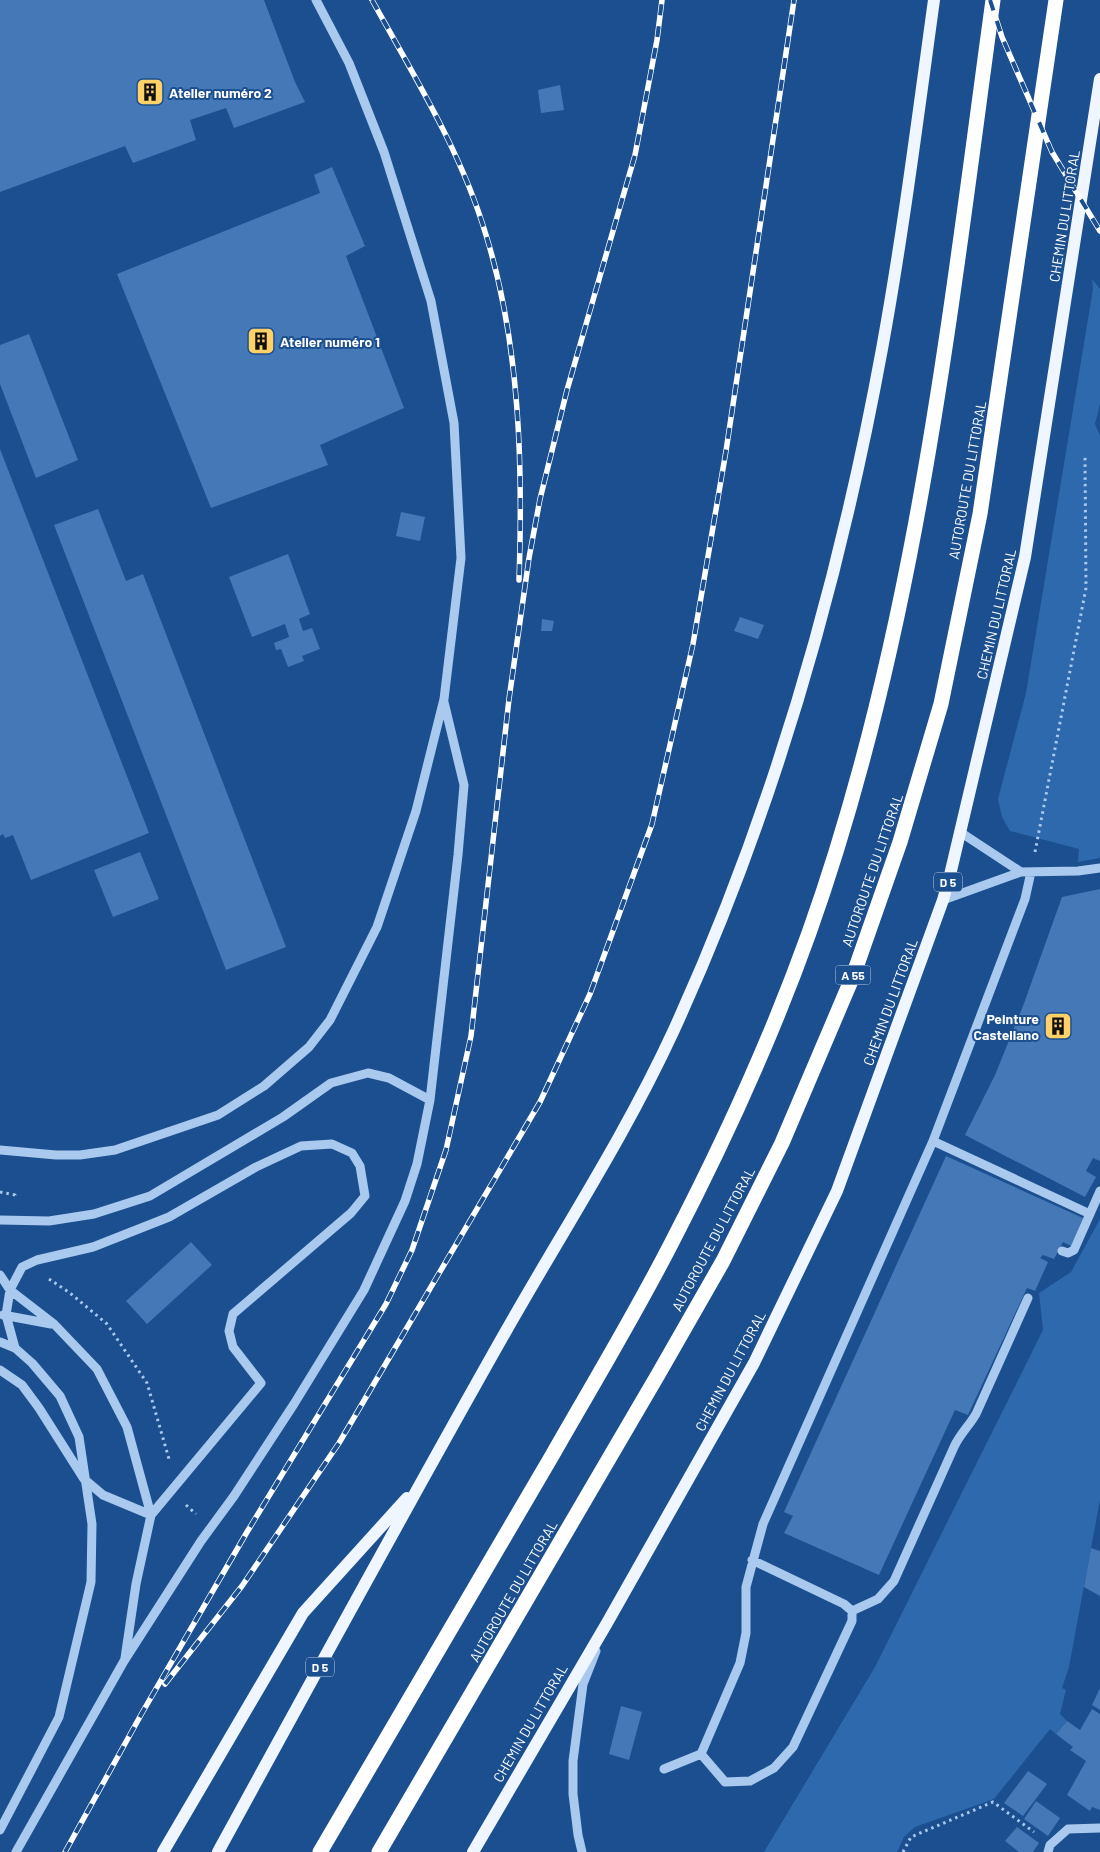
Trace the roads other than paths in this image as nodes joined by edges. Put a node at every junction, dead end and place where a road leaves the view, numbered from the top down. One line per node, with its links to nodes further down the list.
1 (316, 0): 6 (street)
2 (934, 0): 27 (main road)
3 (993, 0): 41 (highway)
4 (1056, 0): 42 (highway, AUTOROUTE DU LITTORAL / A 55)
5 (1100, 79): 7 (main road, CHEMIN DU LITTORAL / D 5)
6 (444, 699): 11 (street); 13 (street)
7 (960, 832): 9 (street); 10 (main road, CHEMIN DU LITTORAL / D 5)
8 (1100, 868): 9 (street)
9 (1026, 872): 10 (street); 12 (street)
10 (942, 900): 31 (main road, CHEMIN DU LITTORAL / D 5)
11 (430, 1100): 16 (street); 32 (street)
12 (933, 1141): 15 (street); 29 (street)
13 (0, 1150)
14 (1100, 1191): 15 (street)
15 (1090, 1214): 17 (street)
16 (0, 1220)
17 (1062, 1251)
18 (0, 1275): 19 (street)
19 (5, 1289): 21 (street); 22 (street); 28 (street)
20 (1028, 1298): 30 (street)
21 (3, 1315): 22 (street); 24 (street)
22 (54, 1324): 28 (street)
23 (0, 1342): 24 (street)
24 (15, 1348): 26 (street)
25 (0, 1370): 26 (street)
26 (84, 1479): 28 (street); 36 (street)
27 (422, 1481): 39 (main road); 40 (main road, D 5)
28 (151, 1515): 32 (street)
29 (752, 1560): 30 (street); 33 (street)
30 (852, 1611): 33 (street)
31 (607, 1623): 43 (main road, CHEMIN DU LITTORAL / D 5); 44 (street)
32 (124, 1661): 38 (street)
33 (701, 1754): 34 (street)
34 (664, 1769)
35 (1100, 1828): 37 (street)
36 (0, 1830)
37 (1049, 1848)
38 (16, 1852)
39 (163, 1852)
40 (218, 1852)
41 (320, 1852)
42 (379, 1852)
43 (473, 1852)
44 (582, 1852)

